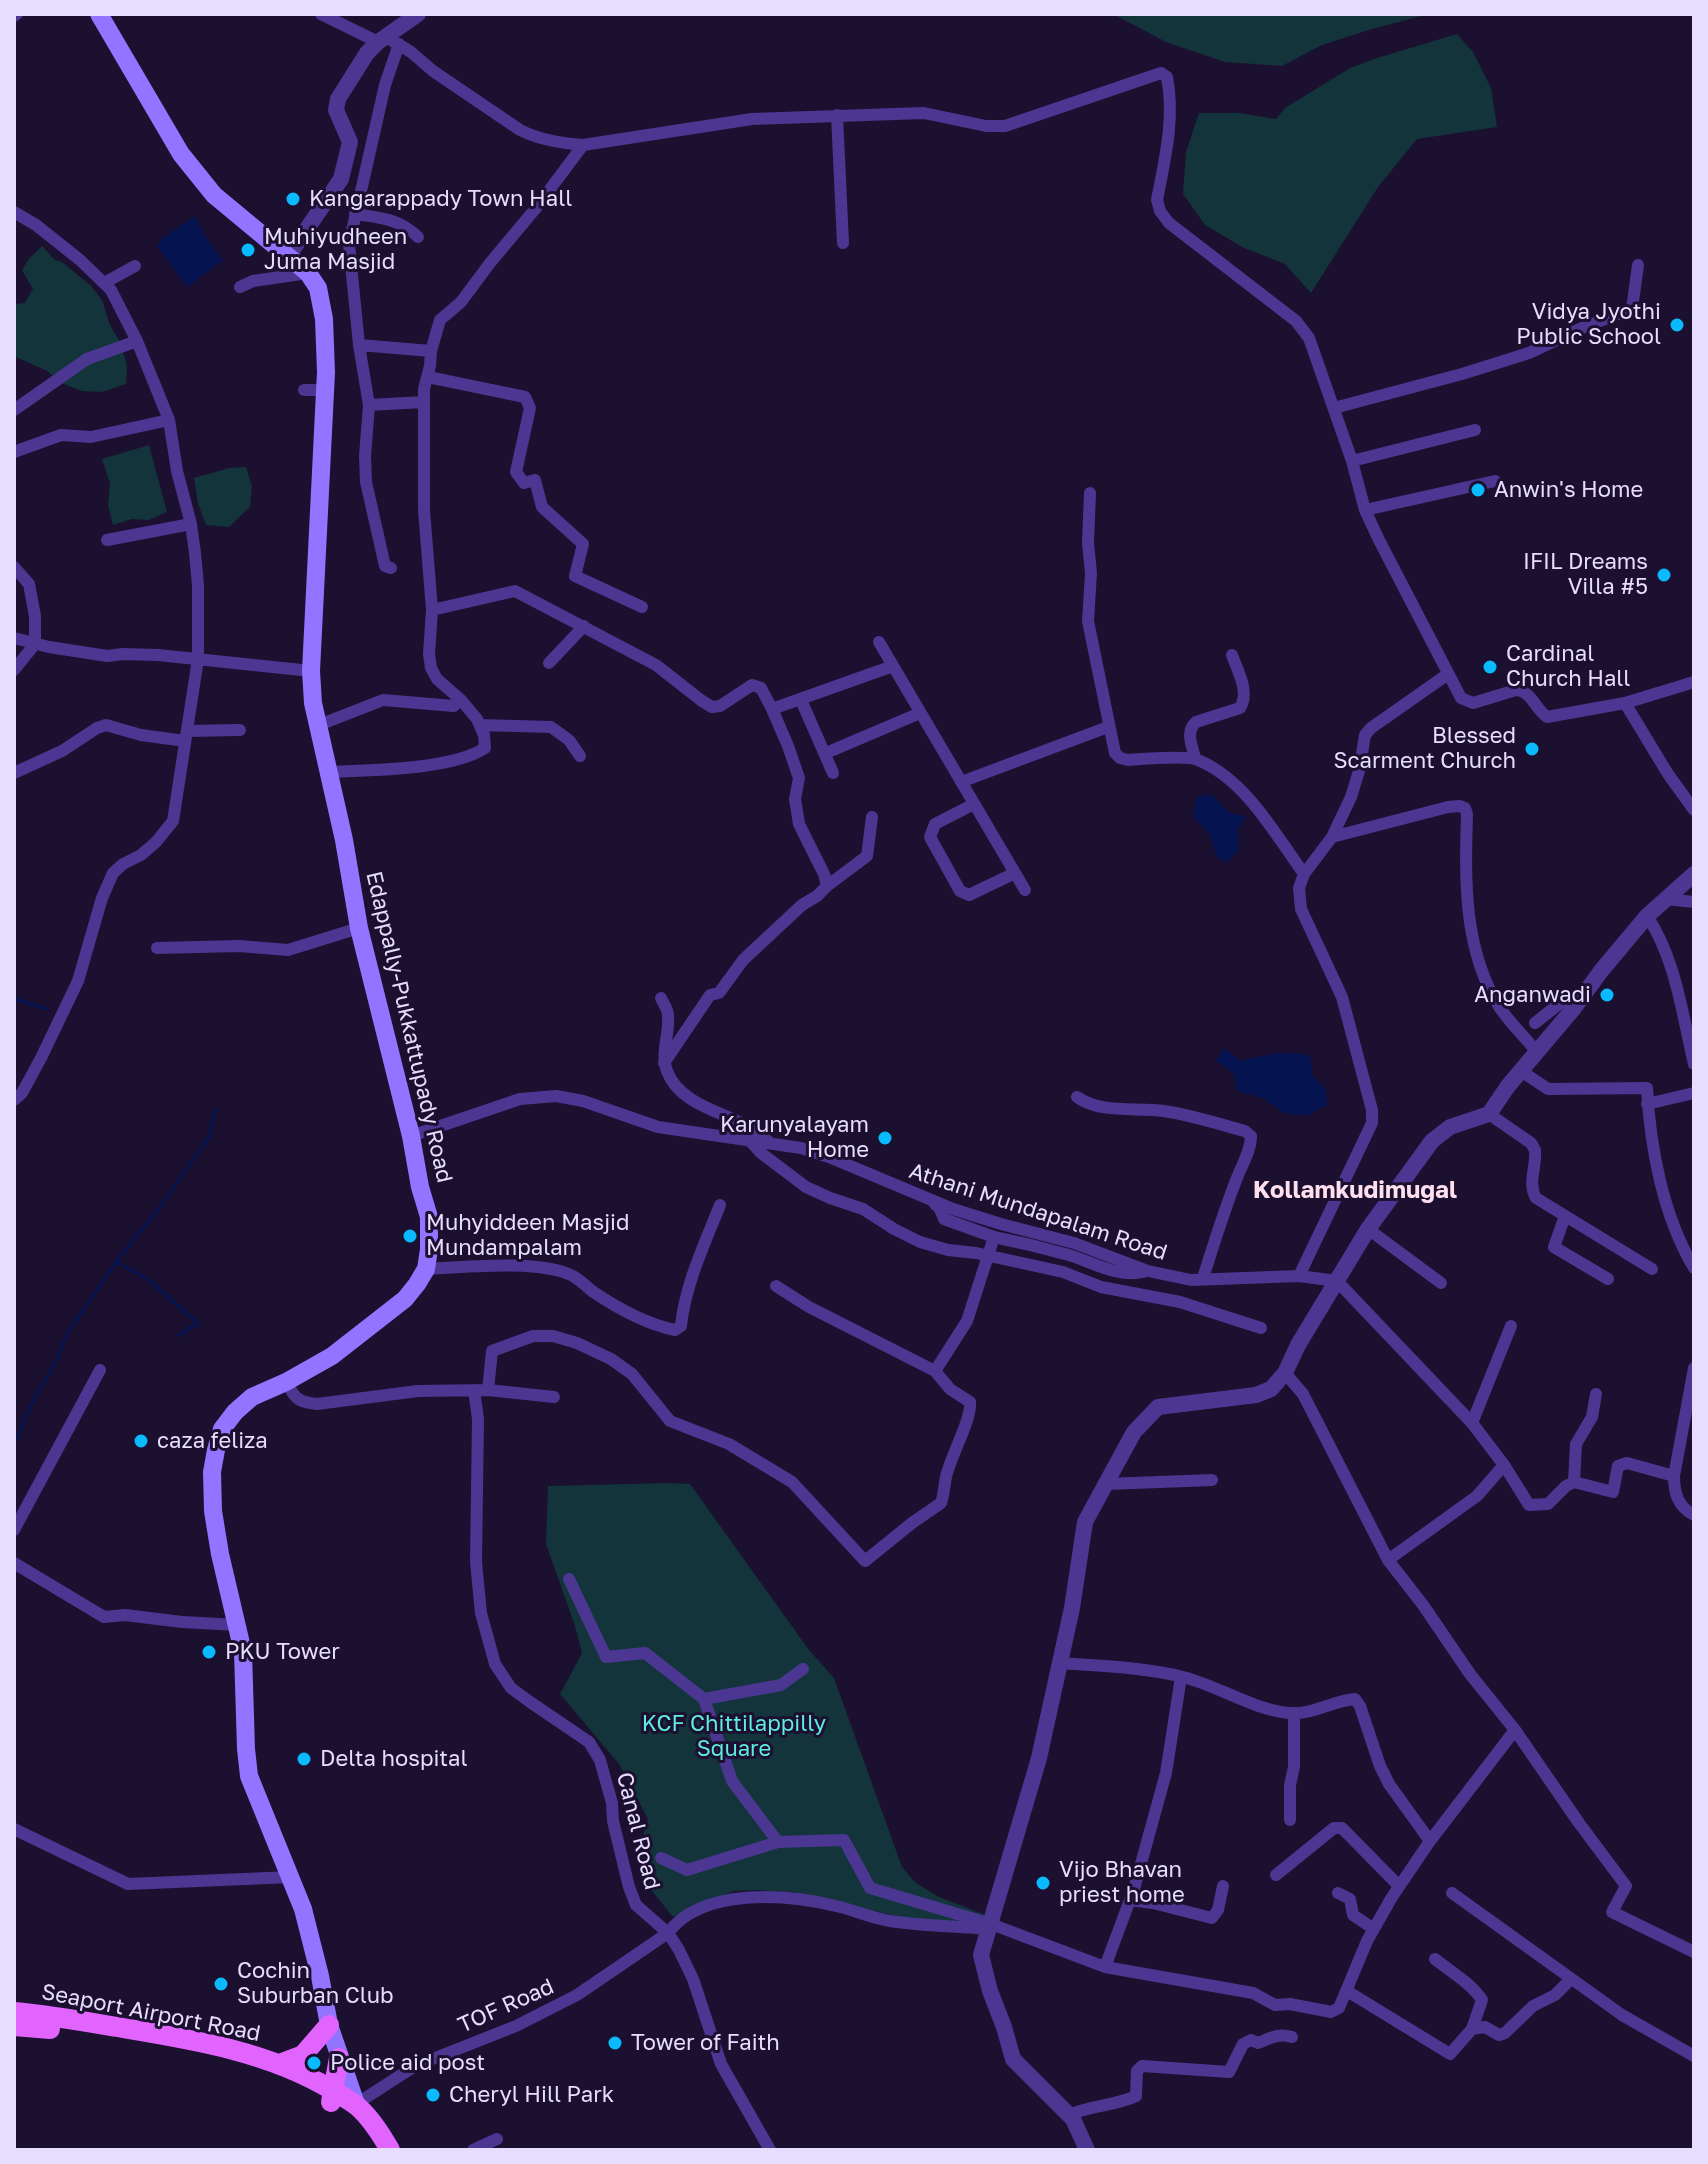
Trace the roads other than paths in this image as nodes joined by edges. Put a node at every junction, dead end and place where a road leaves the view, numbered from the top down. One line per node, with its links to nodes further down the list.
1 (99, 14): 11 (main road, Edappally-Pukkattupady Road)
2 (321, 14): 4 (street)
3 (418, 14): 4 (street)
4 (392, 33): 6 (street); 8 (street); 11 (street)
5 (837, 115): 6 (street); 10 (street); 25 (street)
6 (583, 145): 19 (street)
7 (14, 212): 15 (street)
8 (355, 214): 9 (street); 18 (street)
9 (418, 237)
10 (843, 243)
11 (289, 255): 14 (main road, Edappally-Pukkattupady Road)
12 (1638, 265): 25 (street)
13 (135, 266): 15 (street)
14 (308, 273): 16 (street); 22 (main road, Edappally-Pukkattupady Road)
15 (104, 283): 17 (street)
16 (240, 287)
17 (137, 341): 26 (street); 27 (street)
18 (359, 345): 19 (street); 24 (street)
19 (431, 351): 20 (street)
20 (428, 377): 23 (street); 38 (street)
21 (304, 390): 22 (street)
22 (325, 390): 49 (main road, Edappally-Pukkattupady Road)
23 (424, 402): 24 (street); 39 (street)
24 (369, 405): 37 (street)
25 (1334, 408): 30 (street)
26 (14, 410)
27 (169, 420): 29 (street); 34 (street)
28 (1475, 430): 30 (street)
29 (14, 452)
30 (1352, 461): 33 (street)
31 (1495, 481): 33 (street)
32 (1090, 493): 59 (street)
33 (1365, 510): 50 (street)
34 (191, 524): 35 (street); 45 (street)
35 (107, 540)
36 (14, 567): 43 (street)
37 (391, 568)
38 (642, 607)
39 (432, 610): 40 (street); 58 (street)
40 (584, 626): 46 (street); 55 (street)
41 (14, 638): 43 (street)
42 (879, 642): 47 (street)
43 (35, 644): 45 (street); 48 (street)
44 (1232, 655): 64 (street)
45 (198, 659): 49 (street); 61 (street)
46 (549, 663)
47 (893, 666): 52 (street); 56 (street)
48 (14, 670)
49 (311, 671): 57 (main road, Edappally-Pukkattupady Road)
50 (1448, 674): 53 (street); 72 (street)
51 (1694, 682): 53 (street)
52 (801, 700): 55 (street); 62 (street)
53 (1625, 703): 70 (street)
54 (454, 706): 57 (street)
55 (772, 709): 76 (street)
56 (920, 713): 62 (street); 68 (street)
57 (319, 725): 65 (main road, Edappally-Pukkattupady Road)
58 (480, 725): 63 (street); 65 (street)
59 (1108, 727): 64 (street); 68 (street)
60 (240, 730): 61 (street)
61 (186, 736): 66 (street); 92 (street)
62 (826, 753): 67 (street)
63 (580, 756)
64 (1195, 758): 74 (street)
65 (329, 772): 81 (main road, Edappally-Pukkattupady Road)
66 (14, 773)
67 (833, 773)
68 (961, 782): 69 (street)
69 (974, 804): 73 (street); 73 (street)
70 (1694, 810)
71 (872, 817): 76 (street)
72 (1332, 837): 74 (street); 86 (street)
73 (1015, 873): 77 (street)
74 (1304, 874): 108 (street)
75 (1694, 874): 78 (street)
76 (827, 886): 87 (street)
77 (1025, 890)
78 (1665, 899): 79 (street); 80 (street)
79 (1694, 902)
80 (1647, 916): 84 (street); 88 (street)
81 (359, 928): 82 (street); 95 (main road, Edappally-Pukkattupady Road)
82 (157, 948)
83 (661, 998): 87 (street)
84 (1576, 1005): 85 (street); 86 (street)
85 (1535, 1023)
86 (1536, 1051): 89 (street)
87 (664, 1063): 97 (street)
88 (1694, 1064)
89 (1521, 1071): 93 (street); 94 (street)
90 (1694, 1093): 93 (street)
91 (1077, 1097): 109 (street)
92 (14, 1100)
93 (1647, 1104): 104 (street)
94 (1489, 1114): 100 (street); 101 (street)
95 (411, 1136): 96 (street, Athani Mundapalam Road); 105 (main road, Edappally-Pukkattupady Road)
96 (751, 1142): 97 (street, Athani Mundapalam Road); 103 (street)
97 (769, 1142): 98 (street, Athani Mundapalam Road)
98 (932, 1201): 102 (street); 107 (street, Athani Mundapalam Road)
99 (720, 1205): 105 (street)
100 (1565, 1216): 106 (street); 110 (street)
101 (1368, 1229): 111 (street); 112 (street)
102 (994, 1237): 103 (street); 107 (street)
103 (987, 1256): 115 (street); 118 (street)
104 (1694, 1268)
105 (426, 1269): 120 (main road)
106 (1652, 1269)
107 (1148, 1271): 109 (street, Athani Mundapalam Road)
108 (1299, 1276): 109 (street, Athani Mundapalam Road); 111 (street, Athani Mundapalam Road)
109 (1203, 1278)
110 (1608, 1279)
111 (1337, 1281): 119 (street); 125 (street)
112 (1441, 1283)
113 (776, 1286): 118 (street)
114 (1511, 1326): 125 (street)
115 (1261, 1328)
116 (1694, 1368): 127 (street)
117 (100, 1370): 132 (street)
118 (935, 1371): 122 (street)
119 (1285, 1373): 130 (street); 133 (street)
120 (286, 1382): 121 (street); 136 (main road)
121 (474, 1390): 122 (street); 157 (street, Canal Road)
122 (488, 1390): 124 (street)
123 (1596, 1394): 129 (street)
124 (554, 1397)
125 (1472, 1423): 126 (street)
126 (1504, 1465): 129 (street); 133 (street)
127 (1674, 1476): 129 (street); 131 (street)
128 (1212, 1480): 130 (street)
129 (1574, 1482)
130 (1107, 1484): 137 (street)
131 (1694, 1515)
132 (14, 1530)
133 (1388, 1560): 142 (street)
134 (14, 1563): 136 (street)
135 (569, 1579): 140 (street)
136 (237, 1625): 149 (main road)
137 (1059, 1663): 139 (street); 155 (street)
138 (803, 1669): 140 (street)
139 (1181, 1677): 141 (street); 154 (street)
140 (704, 1699): 146 (street)
141 (1294, 1713): 143 (street); 145 (street)
142 (1515, 1730): 145 (street); 158 (street)
143 (1290, 1820)
144 (14, 1829): 149 (street)
145 (1430, 1841): 151 (street)
146 (778, 1842): 147 (street); 155 (street)
147 (661, 1858)
148 (1276, 1875): 151 (street)
149 (291, 1877): 164 (main road)
150 (1223, 1886): 154 (street)
151 (1399, 1886): 156 (street)
152 (1338, 1893): 156 (street)
153 (1452, 1893): 161 (street)
154 (1130, 1900): 160 (street)
155 (990, 1927): 157 (street, TOF Road); 160 (street); 173 (street)
156 (1374, 1929): 162 (street)
157 (668, 1933): 172 (street, TOF Road); 178 (street, Canal Road)
158 (1694, 1952)
159 (1435, 1959): 166 (street)
160 (1105, 1967): 162 (street)
161 (1571, 1979): 166 (street); 168 (street)
162 (1347, 1991): 166 (street)
163 (14, 2012): 170 (main road, Seaport Airport Road)
164 (329, 2025): 169 (main road); 170 (main road)
165 (14, 2026): 171 (main road, Seaport Airport Road)
166 (1472, 2029)
167 (1292, 2037): 173 (street)
168 (1694, 2056)
169 (339, 2058): 171 (main road); 172 (main road)
170 (279, 2064): 171 (main road, Seaport Airport Road)
171 (332, 2096): 172 (main road, Seaport Airport Road)
172 (352, 2110): 175 (main road, Seaport Airport Road); 176 (main road, Seaport Airport Road)
173 (1069, 2115): 179 (street)
174 (497, 2139): 177 (street)
175 (375, 2150)
176 (390, 2150)
177 (473, 2150)
178 (770, 2150)
179 (1087, 2150)

